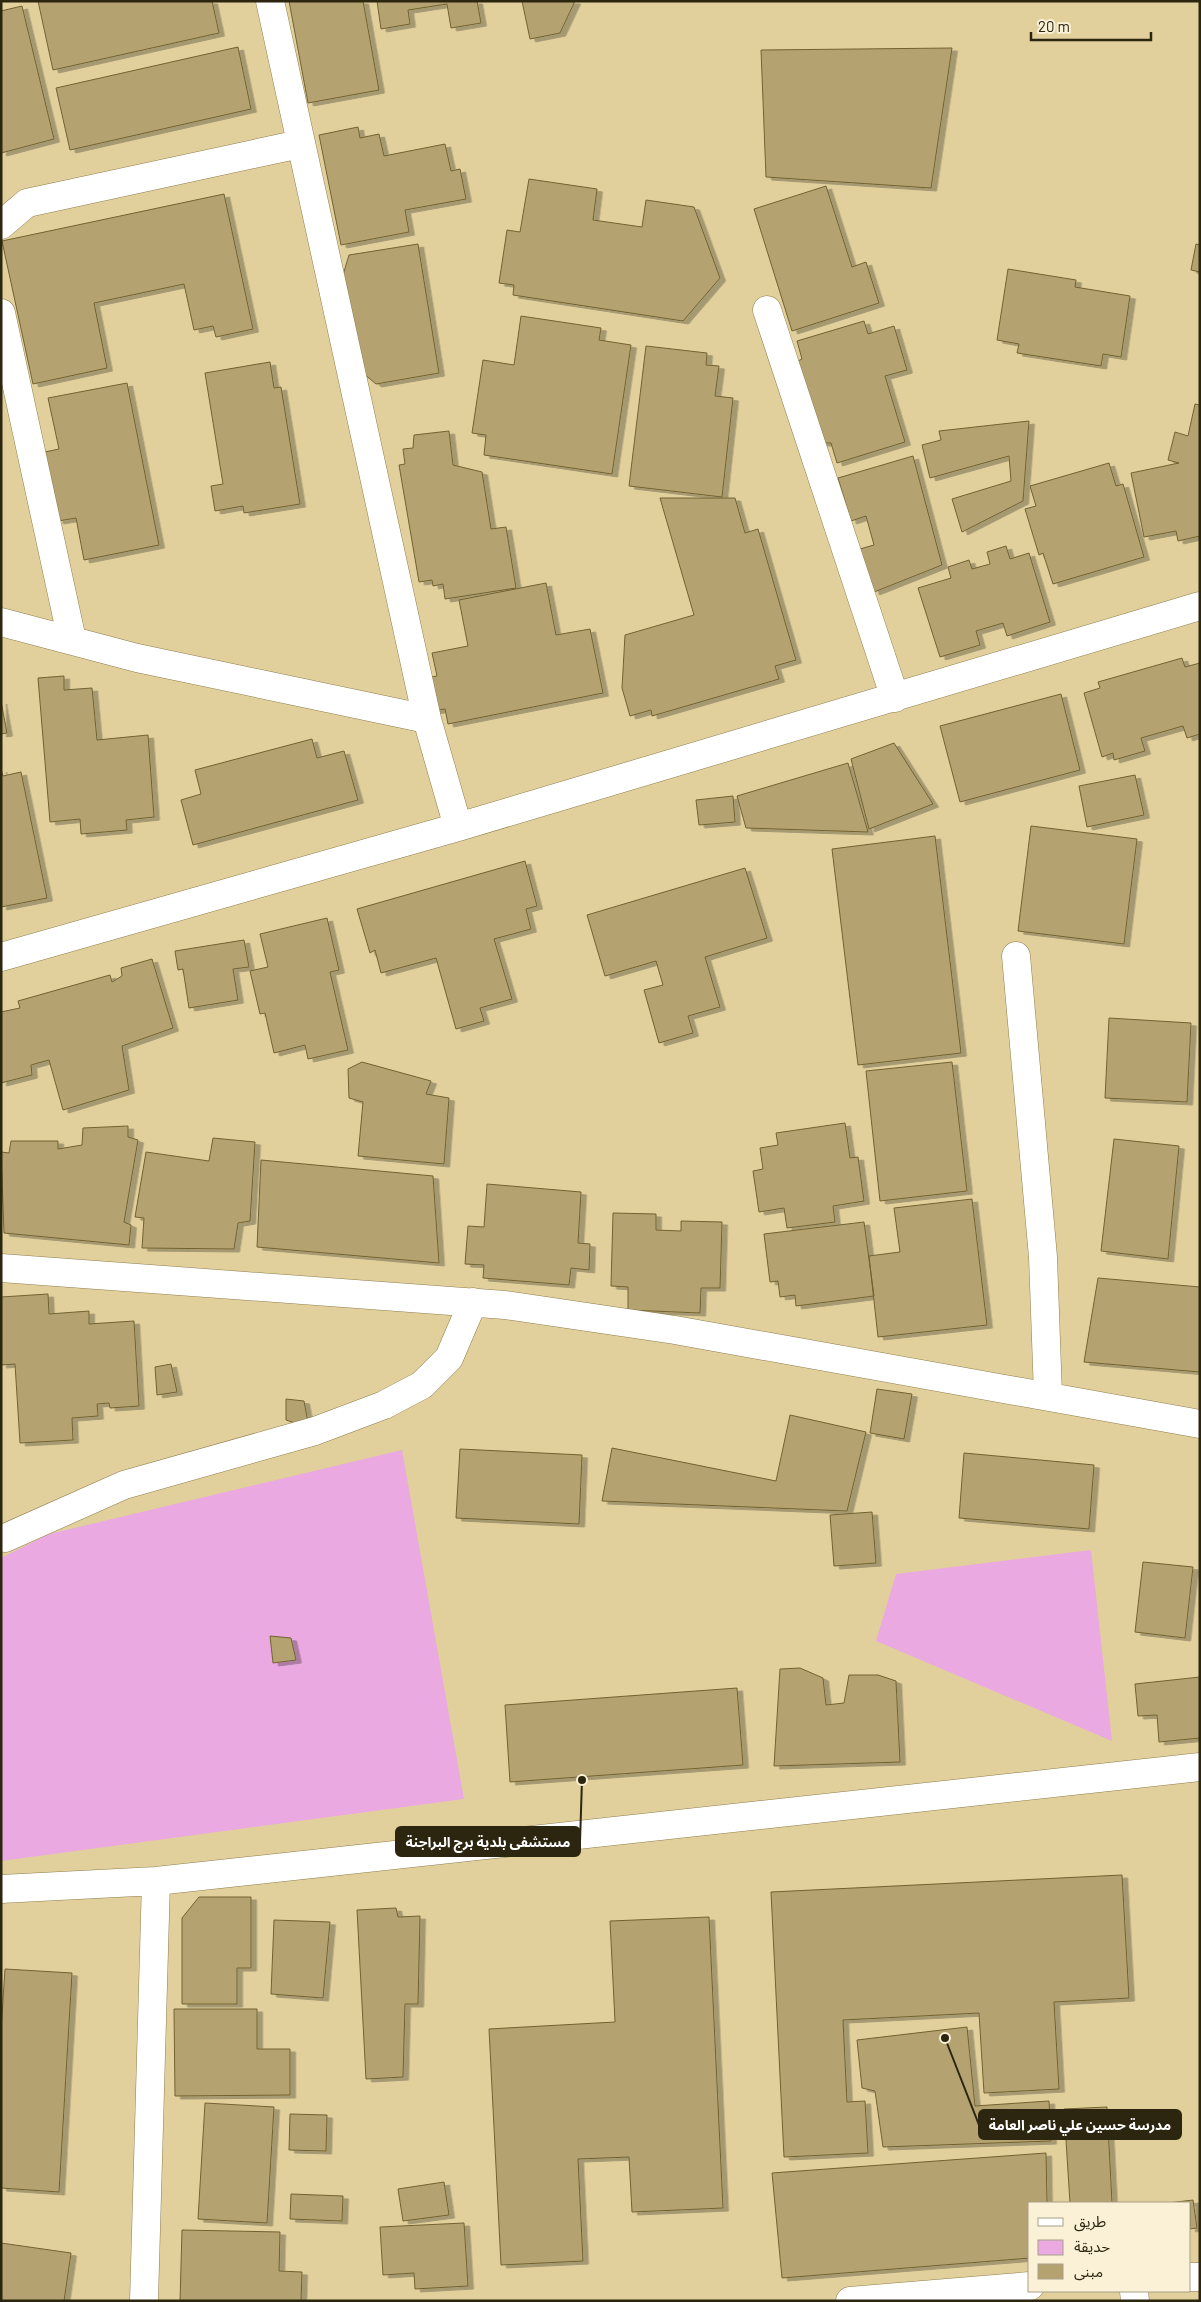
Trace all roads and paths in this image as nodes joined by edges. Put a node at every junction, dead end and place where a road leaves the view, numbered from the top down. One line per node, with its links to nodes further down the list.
1 (270, 1): 2 (street)
2 (300, 144): 3 (street); 10 (street)
3 (1, 225)
4 (767, 310): 9 (street)
5 (1, 313): 8 (street)
6 (1200, 606): 9 (street)
7 (1, 622): 8 (street)
8 (72, 640): 10 (street)
9 (895, 698): 11 (street)
10 (427, 719): 11 (street)
11 (458, 828): 13 (street)
12 (1016, 956): 16 (street)
13 (1, 957)
14 (1, 1268): 15 (street)
15 (473, 1302): 16 (street); 18 (street)
16 (1048, 1395): 17 (street)
17 (1200, 1424)
18 (5, 1538)
19 (1200, 1767): 20 (street)
20 (156, 1881): 21 (street); 23 (street)
21 (1, 1889)
22 (1028, 2286): 24 (street)
23 (144, 2301)
24 (850, 2301)

